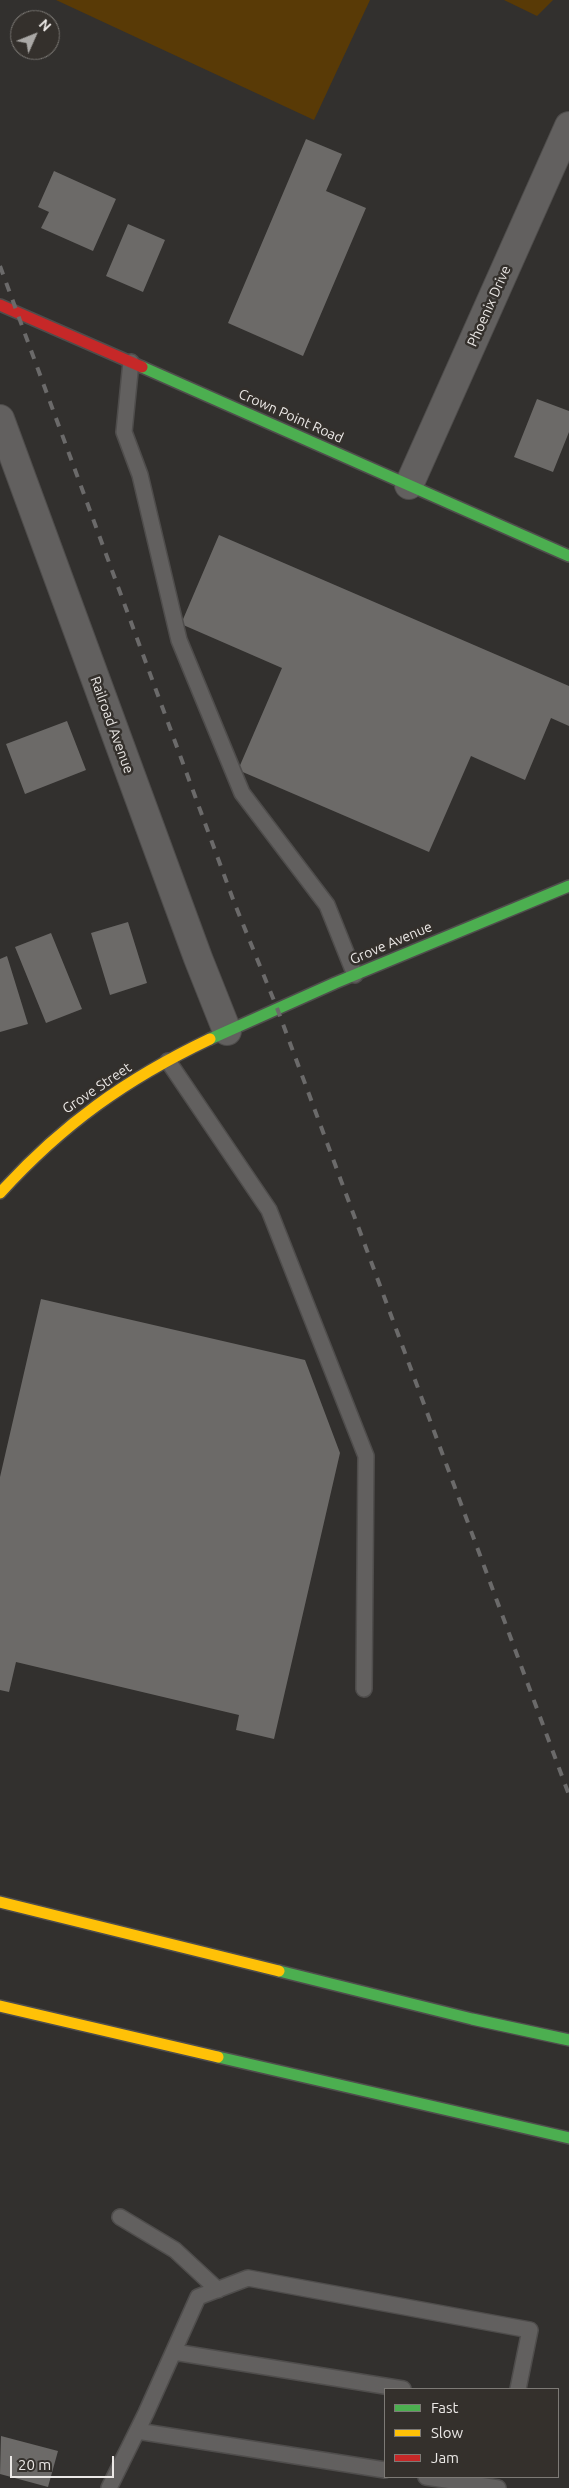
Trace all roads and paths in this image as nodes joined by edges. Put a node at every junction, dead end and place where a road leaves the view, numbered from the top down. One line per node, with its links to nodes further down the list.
1 (569, 126): 5 (street, Phoenix Drive)
2 (0, 305): 3 (main road, Crown Point Road)
3 (131, 362): 5 (main road, Crown Point Road); 8 (lane)
4 (0, 418): 9 (street, Railroad Avenue)
5 (409, 485): 6 (main road, Crown Point Road)
6 (569, 556)
7 (569, 886): 8 (main road, Grove Avenue)
8 (355, 975): 9 (main road, Grove Avenue)
9 (227, 1031): 10 (main road, Grove Street)
10 (168, 1061): 11 (main road, Grove Street); 12 (lane)
11 (0, 1193)
12 (364, 1689)
13 (0, 1902): 15 (main road)
14 (0, 2006): 16 (main road)
15 (569, 2040)
16 (569, 2138)
17 (120, 2217): 18 (lane)
18 (218, 2290): 19 (lane); 21 (lane)
19 (174, 2352): 20 (lane); 22 (lane)
20 (397, 2388)
21 (518, 2388)
22 (137, 2432): 23 (lane); 25 (lane)
23 (384, 2470)
24 (433, 2478): 26 (lane)
25 (109, 2488)
26 (498, 2488)

